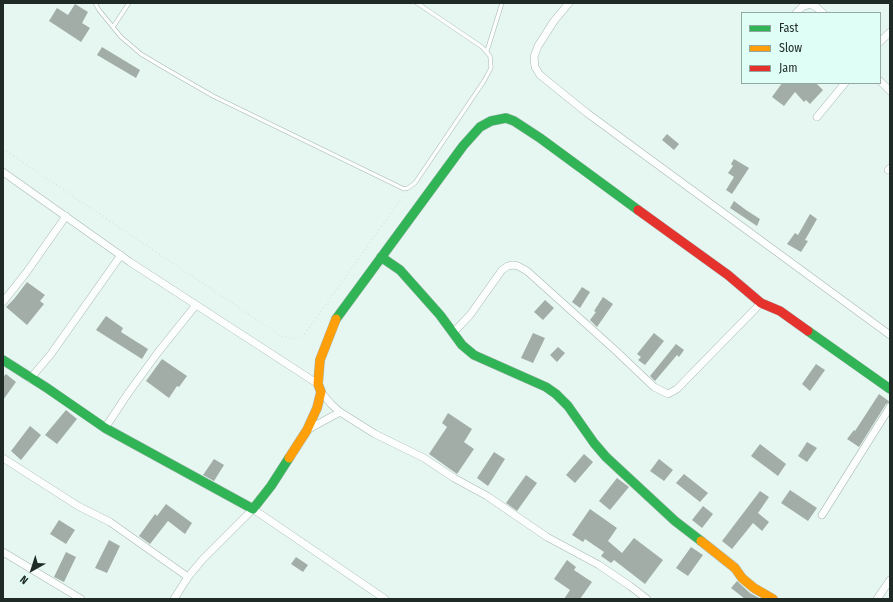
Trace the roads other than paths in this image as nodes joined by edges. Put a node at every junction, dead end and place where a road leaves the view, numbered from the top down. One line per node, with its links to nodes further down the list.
1 (95, 3): 8 (lane)
2 (129, 3): 8 (lane)
3 (417, 3): 11 (lane)
4 (502, 3): 11 (lane)
5 (569, 3): 24 (street)
6 (797, 12): 7 (street)
7 (822, 12)
8 (113, 27): 11 (lane)
9 (890, 32): 10 (street)
10 (881, 41)
11 (487, 51)
12 (881, 82): 14 (street)
13 (844, 84): 15 (street)
14 (890, 91)
15 (817, 117)
16 (3, 172): 17 (street)
17 (66, 216): 18 (street); 20 (street)
18 (121, 255): 22 (street); 26 (street)
19 (381, 258): 21 (street); 23 (street); 27 (street)
20 (3, 302)
21 (761, 302): 23 (street); 28 (street)
22 (196, 305): 27 (street); 31 (street)
23 (453, 332): 43 (street)
24 (890, 335)
25 (3, 360): 26 (street)
26 (30, 379): 31 (street)
27 (320, 388): 30 (street); 32 (street)
28 (890, 389)
29 (890, 407): 35 (street)
30 (340, 412): 32 (street); 42 (street)
31 (105, 428): 34 (street)
32 (307, 430): 34 (street)
33 (3, 458): 37 (street)
34 (253, 509): 37 (street); 41 (street)
35 (822, 515)
36 (3, 552): 39 (street)
37 (188, 577): 40 (street)
38 (890, 580): 44 (street)
39 (81, 599)
40 (174, 599)
41 (386, 599)
42 (647, 599)
43 (773, 599)
44 (877, 599)

